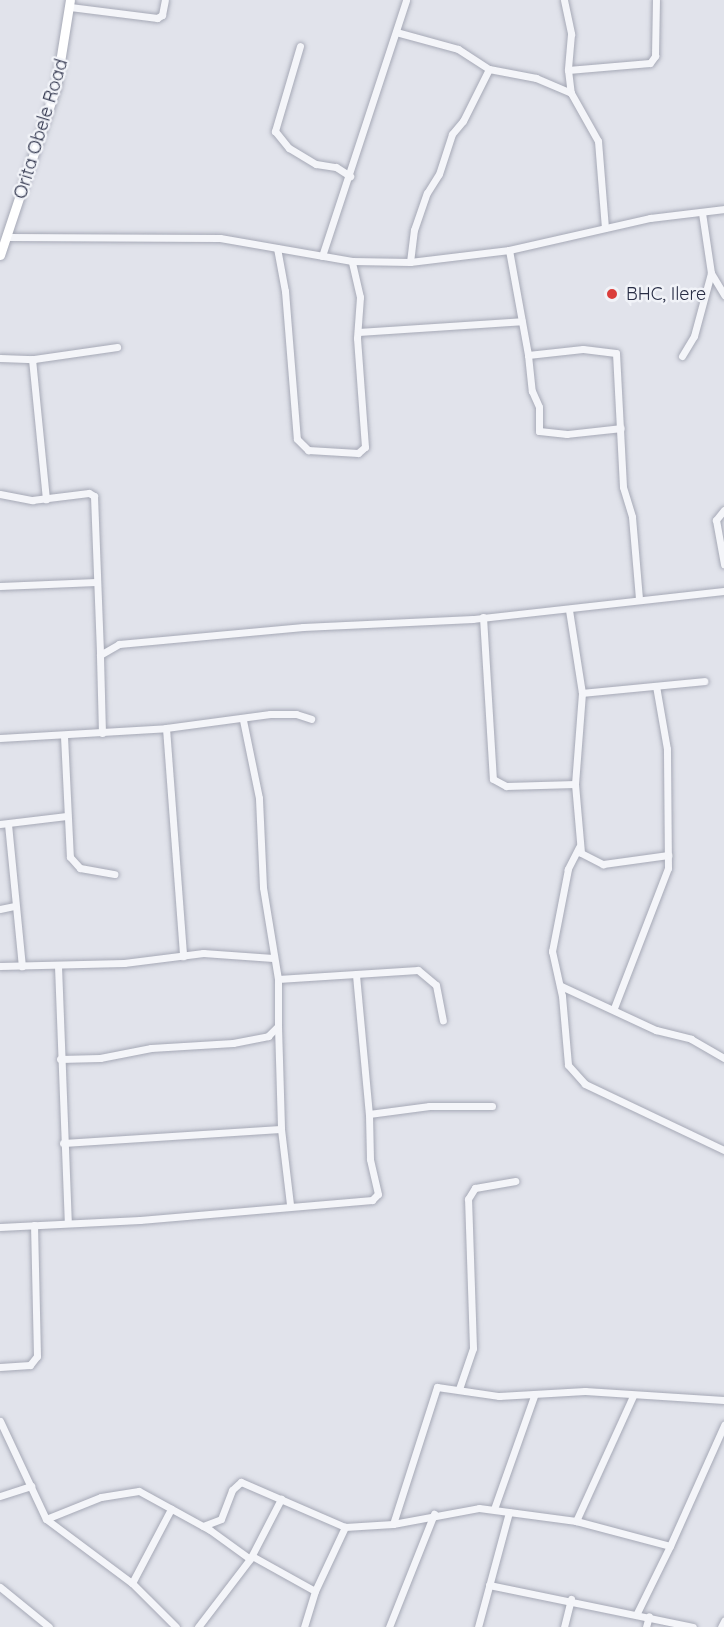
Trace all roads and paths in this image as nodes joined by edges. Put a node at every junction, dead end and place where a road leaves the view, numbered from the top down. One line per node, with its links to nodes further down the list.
1 (165, 0): 5 (street)
2 (406, 0): 6 (street)
3 (564, 0): 9 (street)
4 (656, 0): 9 (street)
5 (70, 4): 15 (main road, Orita Obele Road)
6 (396, 32): 8 (street); 11 (street)
7 (300, 46): 11 (street)
8 (489, 69): 10 (street); 21 (street)
9 (568, 70): 10 (street)
10 (571, 93): 14 (street)
11 (350, 176): 19 (street)
12 (724, 209): 13 (street)
13 (702, 213): 14 (street); 22 (street)
14 (605, 228): 17 (street)
15 (7, 237): 16 (street); 18 (main road, Orita Obele Road)
16 (277, 248): 19 (street); 25 (street)
17 (508, 250): 21 (street); 24 (street)
18 (0, 255)
19 (322, 256): 20 (street)
20 (352, 261): 21 (street); 25 (street)
21 (410, 262)
22 (711, 273): 23 (street); 28 (street)
23 (724, 295)
24 (522, 321): 25 (street); 27 (street)
25 (358, 332)
26 (117, 347): 30 (street)
27 (528, 355): 31 (street); 31 (street)
28 (682, 356)
29 (0, 358): 30 (street)
30 (32, 359): 33 (street)
31 (621, 428): 39 (street)
32 (0, 494): 33 (street)
33 (46, 499): 36 (street)
34 (724, 510): 35 (street)
35 (724, 564)
36 (96, 582): 37 (street); 42 (street)
37 (0, 586)
38 (724, 591): 39 (street)
39 (639, 598): 40 (street)
40 (569, 610): 41 (street); 45 (street)
41 (483, 617): 42 (street); 52 (street)
42 (100, 655): 49 (street)
43 (704, 681): 44 (street)
44 (656, 686): 45 (street); 56 (street)
45 (582, 693): 52 (street)
46 (311, 719): 47 (street)
47 (243, 720): 48 (street); 61 (street)
48 (166, 728): 49 (street); 60 (street)
49 (102, 733): 50 (street)
50 (64, 736): 51 (street); 53 (street)
51 (0, 738)
52 (574, 784): 55 (street)
53 (67, 816): 54 (street); 57 (street)
54 (4, 824): 58 (street)
55 (579, 847): 56 (street); 67 (street)
56 (668, 855): 68 (street)
57 (114, 874)
58 (14, 906): 59 (street); 63 (street)
59 (0, 909)
60 (183, 956): 61 (street); 64 (street)
61 (273, 958): 66 (street)
62 (0, 966): 63 (street)
63 (22, 966): 64 (street)
64 (58, 966): 72 (street)
65 (356, 975): 66 (street); 69 (street); 74 (street)
66 (278, 979): 70 (street)
67 (561, 986): 68 (street); 77 (street)
68 (614, 1008): 71 (street)
69 (443, 1020)
70 (278, 1026): 72 (street); 75 (street)
71 (724, 1058)
72 (60, 1059): 76 (street)
73 (492, 1106): 74 (street)
74 (369, 1114): 79 (street)
75 (281, 1128): 76 (street); 79 (street)
76 (63, 1143): 80 (street)
77 (724, 1150)
78 (514, 1181): 84 (street)
79 (290, 1204): 80 (street)
80 (68, 1223): 81 (street)
81 (34, 1225): 82 (street); 83 (street)
82 (0, 1227)
83 (0, 1367)
84 (459, 1389): 85 (street); 99 (street)
85 (534, 1396): 86 (street); 94 (street)
86 (633, 1396): 87 (street); 98 (street)
87 (724, 1400)
88 (0, 1421): 90 (street)
89 (724, 1425): 102 (street)
90 (31, 1486): 91 (street); 97 (street)
91 (0, 1496)
92 (281, 1499): 100 (street); 101 (street); 103 (street)
93 (171, 1509): 97 (street); 100 (street); 104 (street)
94 (494, 1509): 95 (street); 96 (street)
95 (509, 1512): 98 (street); 105 (street)
96 (434, 1514): 99 (street); 116 (street)
97 (46, 1519): 104 (street)
98 (576, 1521): 102 (street)
99 (393, 1524): 101 (street)
100 (203, 1526): 103 (street)
101 (345, 1527): 107 (street)
102 (670, 1546): 109 (street)
103 (251, 1558): 107 (street); 114 (street)
104 (132, 1583): 113 (street)
105 (489, 1585): 108 (street); 117 (street)
106 (0, 1587): 112 (street)
107 (315, 1591): 115 (street)
108 (571, 1599): 109 (street); 118 (street)
109 (637, 1613): 110 (street)
110 (649, 1616): 119 (street); 120 (street)
111 (724, 1621): 121 (street)
112 (49, 1627)
113 (176, 1627)
114 (198, 1627)
115 (304, 1627)
116 (389, 1627)
117 (477, 1627)
118 (564, 1627)
119 (646, 1627)
120 (693, 1627)
121 (721, 1627)

